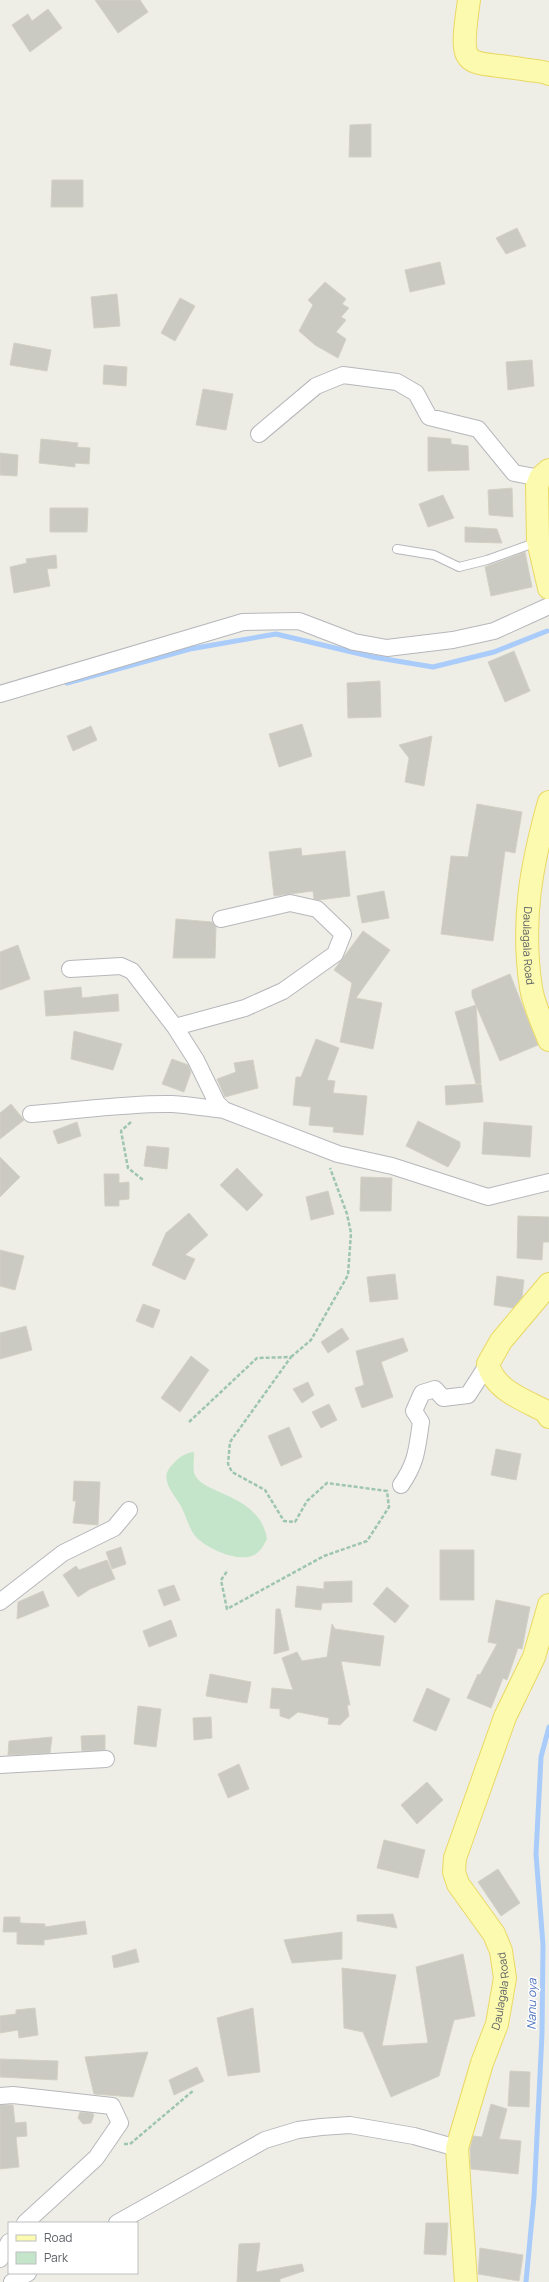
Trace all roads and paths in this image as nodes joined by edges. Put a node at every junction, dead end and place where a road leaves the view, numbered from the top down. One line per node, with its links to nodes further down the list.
1 (469, 0): 2 (main road)
2 (549, 74)
3 (260, 434): 4 (street)
4 (544, 474): 5 (main road)
5 (538, 541): 6 (lane); 7 (main road)
6 (397, 550)
7 (549, 588)
8 (549, 606): 9 (street)
9 (0, 694)
10 (549, 802): 14 (main road, Daulagala Road)
11 (221, 919): 13 (street)
12 (70, 969): 13 (street)
13 (175, 1027): 15 (street)
14 (549, 1040)
15 (224, 1110): 16 (street); 19 (street)
16 (31, 1114)
17 (135, 1122): 18 (path)
18 (143, 1180)
19 (549, 1182)
20 (338, 1186): 22 (path)
21 (549, 1284): 23 (main road)
22 (291, 1357): 25 (path); 28 (path)
23 (488, 1364): 24 (main road); 26 (street)
24 (549, 1416)
25 (189, 1422)
26 (401, 1485)
27 (129, 1510): 29 (street)
28 (228, 1570)
29 (0, 1602)
30 (549, 1605): 36 (main road, Daulagala Road)
31 (106, 1759): 32 (street)
32 (0, 1765)
33 (194, 2090): 35 (path)
34 (0, 2096): 35 (street)
35 (107, 2142): 37 (street)
36 (457, 2148): 38 (street); 43 (main road, Daulagala Road)
37 (26, 2222)
38 (119, 2222)
39 (8, 2244): 40 (street)
40 (0, 2259)
41 (26, 2274): 42 (street)
42 (12, 2282)
43 (466, 2282)

